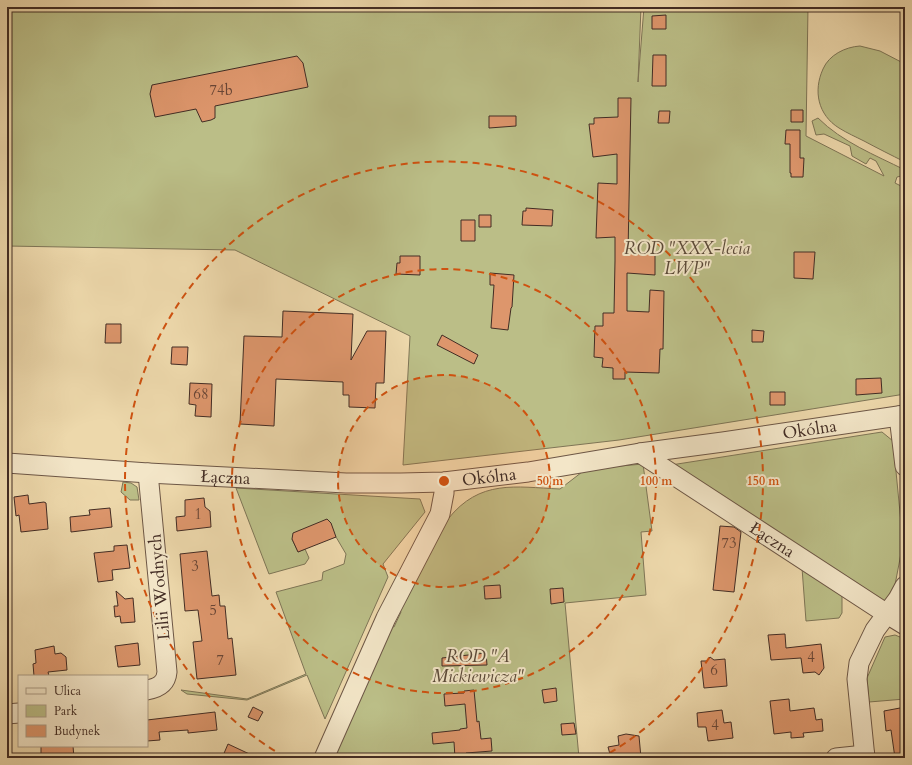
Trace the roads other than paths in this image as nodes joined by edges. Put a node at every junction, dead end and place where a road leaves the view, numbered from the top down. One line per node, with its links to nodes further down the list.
1 (902, 415): 2 (street, Okólna); 4 (street)
2 (640, 453): 6 (street, Okólna); 8 (street, Łączna)
3 (7, 463): 5 (street, Łączna)
4 (905, 466)
5 (148, 473): 6 (street, Łączna); 10 (street, Lilii Wodnych)
6 (444, 482): 14 (street, Okólna)
7 (905, 586): 8 (street)
8 (887, 614): 9 (street, Łączna); 13 (street)
9 (905, 625)
10 (148, 690)
11 (18, 713): 12 (street)
12 (7, 714)
13 (865, 757): 15 (street)
14 (324, 758)
15 (836, 758)

